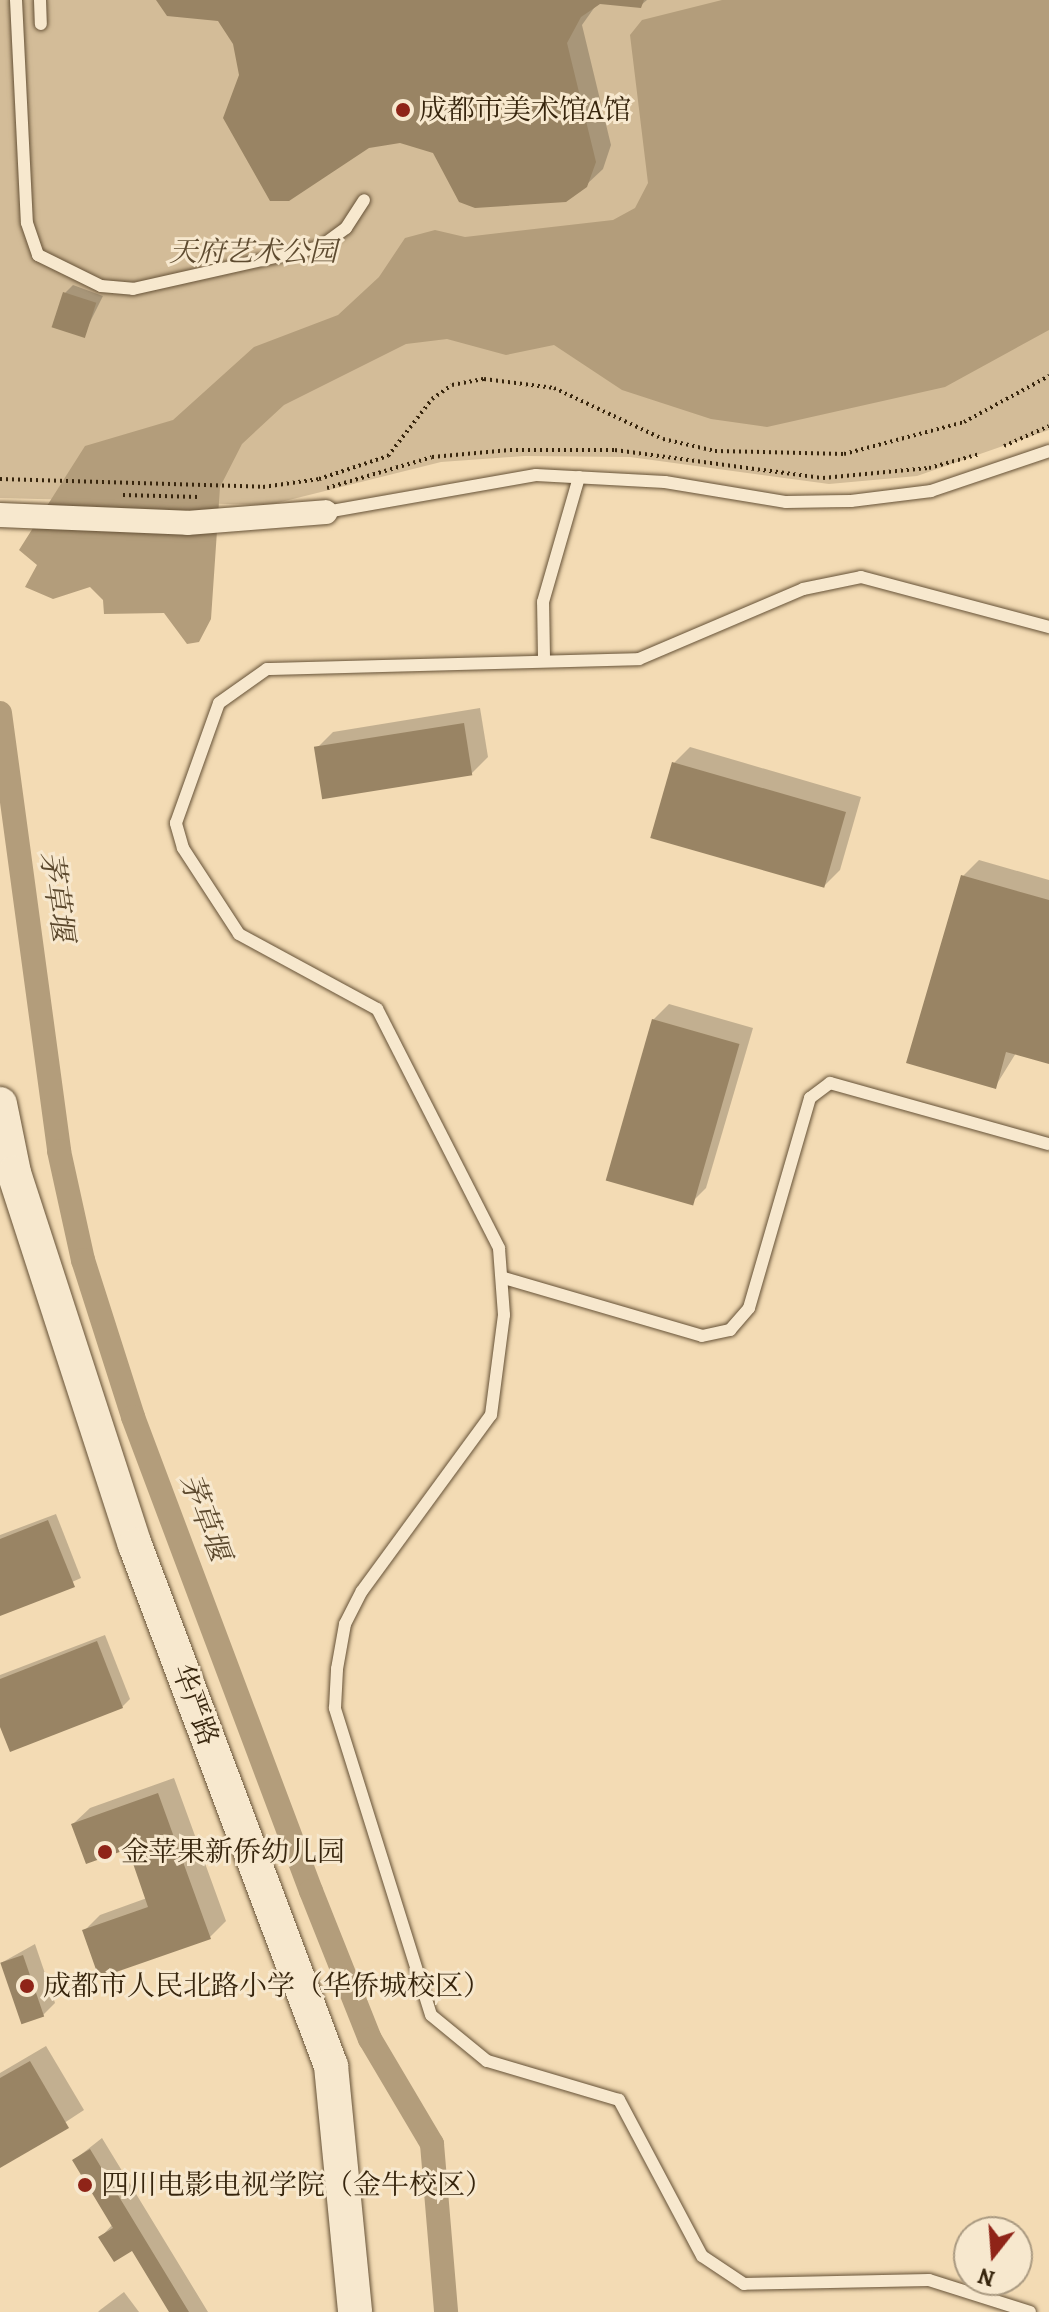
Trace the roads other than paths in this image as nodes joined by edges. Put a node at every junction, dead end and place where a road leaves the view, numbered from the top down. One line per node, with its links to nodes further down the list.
1 (16, 0): 4 (lane)
2 (40, 0): 3 (lane)
3 (41, 24)
4 (364, 200)
5 (1049, 451): 6 (lane)
6 (579, 477): 7 (lane); 10 (lane)
7 (324, 501): 8 (street)
8 (3, 515)
9 (1049, 627): 10 (lane)
10 (544, 657): 13 (lane)
11 (0, 1104): 14 (street, 华严路)
12 (1049, 1144): 13 (lane)
13 (504, 1278): 15 (lane)
14 (355, 2312)
15 (1030, 2312)

